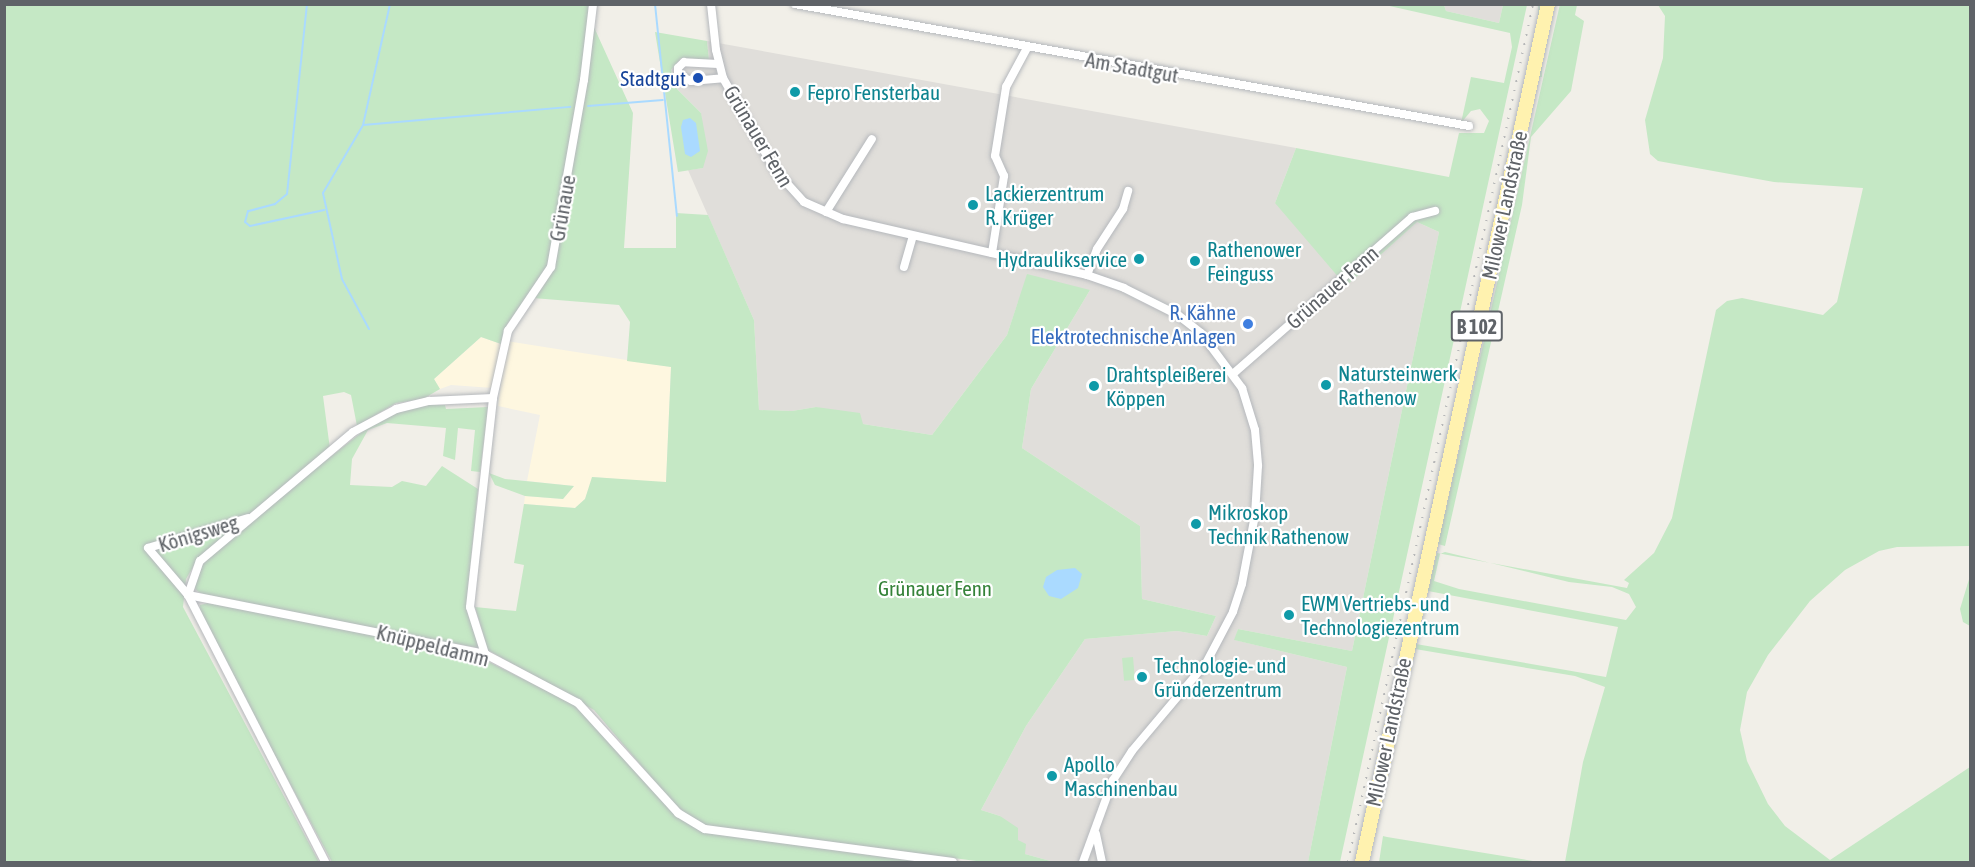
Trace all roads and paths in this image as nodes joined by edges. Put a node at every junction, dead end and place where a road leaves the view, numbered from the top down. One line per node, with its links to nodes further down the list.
1 (593, 4): 18 (street, Grünaue)
2 (711, 4): 6 (street, Grünauer Fenn)
3 (795, 4): 5 (street, Am Stadtgut)
4 (1548, 4): 27 (main road, Milower Landstraße / B 102)
5 (1027, 48): 8 (street, Am Stadtgut); 14 (street)
6 (718, 64): 7 (street, Grünauer Fenn); 7 (street, Grünauer Fenn)
7 (723, 78): 12 (street, Grünauer Fenn)
8 (1469, 126)
9 (872, 139): 12 (street)
10 (1128, 191): 16 (street)
11 (1435, 211): 17 (street, Grünauer Fenn)
12 (826, 212): 13 (street, Grünauer Fenn)
13 (913, 236): 14 (street, Grünauer Fenn); 15 (street)
14 (992, 253): 16 (street, Grünauer Fenn)
15 (904, 267)
16 (1087, 275): 17 (street, Grünauer Fenn)
17 (1234, 373): 22 (street, Grünauer Fenn)
18 (493, 398): 19 (street); 21 (street, Grünaue)
19 (248, 518): 20 (street); 20 (street, Königsweg)
20 (188, 595): 21 (street, Knüppeldamm); 23 (street)
21 (485, 654): 24 (street, Knüppeldamm)
22 (1098, 818): 25 (street, Grünauer Fenn); 26 (street, Grünauer Fenn)
23 (325, 862)
24 (953, 862)
25 (1083, 862)
26 (1102, 862)
27 (1362, 862)

